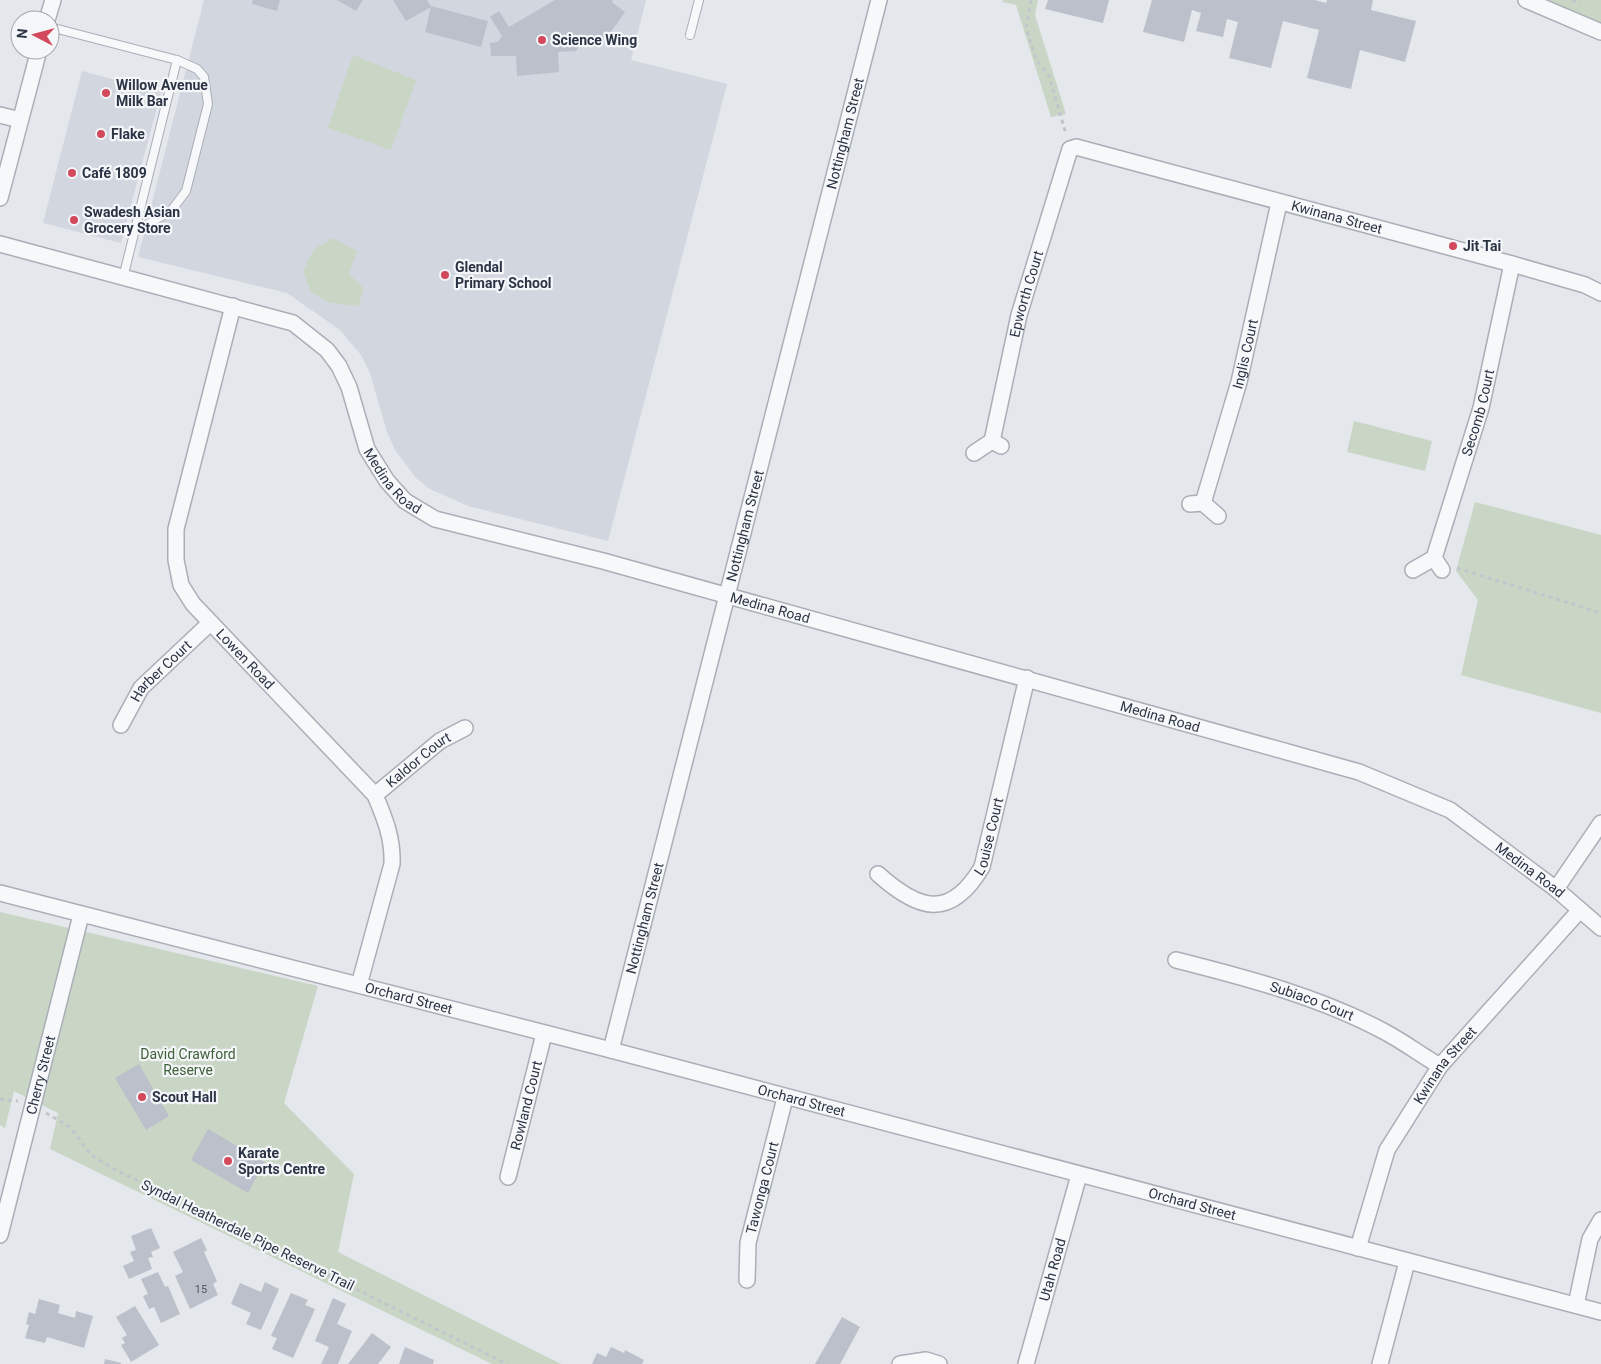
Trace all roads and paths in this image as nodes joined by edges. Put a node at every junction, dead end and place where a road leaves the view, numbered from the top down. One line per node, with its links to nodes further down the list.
1 (698, 0): 7 (lane)
2 (880, 0): 25 (street, Nottingham Street)
3 (1031, 0): 12 (path)
4 (1526, 0): 6 (street)
5 (60, 29): 9 (lane)
6 (1601, 32)
7 (690, 35)
8 (36, 60): 11 (street)
9 (177, 60): 15 (lane); 15 (lane)
10 (0, 115): 11 (street)
11 (20, 120): 13 (street)
12 (1070, 149): 14 (street, Kwinana Street); 21 (street, Epworth Court)
13 (0, 198)
14 (1279, 203): 17 (street, Kwinana Street); 22 (street, Inglis Court)
15 (135, 231): 18 (lane)
16 (0, 244): 18 (street, Medina Road)
17 (1512, 264): 19 (street, Kwinana Street); 23 (street, Secomb Court)
18 (123, 278): 20 (street, Medina Road)
19 (1601, 293)
20 (233, 306): 25 (street, Medina Road); 27 (street, Lowen Road)
21 (974, 453)
22 (1218, 516)
23 (1438, 564): 24 (street); 26 (path)
24 (1413, 570)
25 (727, 597): 28 (street, Medina Road); 42 (street, Nottingham Street)
26 (1601, 613)
27 (209, 624): 29 (street, Harber Court); 31 (street, Lowen Road)
28 (1027, 678): 33 (street, Louise Court); 34 (street, Medina Road)
29 (121, 725)
30 (465, 728): 31 (street, Kaldor Court)
31 (375, 795): 40 (street, Lowen Road)
32 (1601, 823): 34 (street)
33 (878, 874)
34 (1556, 889): 36 (street, Medina Road)
35 (0, 893): 37 (street, Orchard Street)
36 (1580, 910): 38 (street, Medina Road); 43 (street, Kwinana Street)
37 (81, 915): 40 (street, Orchard Street); 46 (street, Cherry Street)
38 (1601, 928)
39 (1176, 960): 43 (street, Subiaco Court)
40 (359, 985): 41 (street, Orchard Street)
41 (544, 1034): 42 (street, Orchard Street); 48 (street, Rowland Court)
42 (611, 1050): 44 (street, Orchard Street)
43 (1440, 1066): 51 (street, Kwinana Street)
44 (786, 1098): 47 (street, Orchard Street); 53 (street, Tawonga Court)
45 (0, 1099): 46 (path)
46 (32, 1103): 50 (street, Cherry Street); 56 (path, Syndal Heatherdale Pipe Reserve Trail)
47 (1079, 1175): 51 (street, Orchard Street); 59 (street, Utah Road)
48 (508, 1177)
49 (1601, 1220): 54 (street)
50 (0, 1235)
51 (1358, 1248): 52 (street, Orchard Street)
52 (1407, 1262): 54 (street, Orchard Street); 60 (street)
53 (747, 1280)
54 (1576, 1305): 55 (street, Orchard Street)
55 (1601, 1312)
56 (507, 1364)
57 (900, 1364): 58 (street)
58 (939, 1364)
59 (1026, 1364)
60 (1380, 1364)

